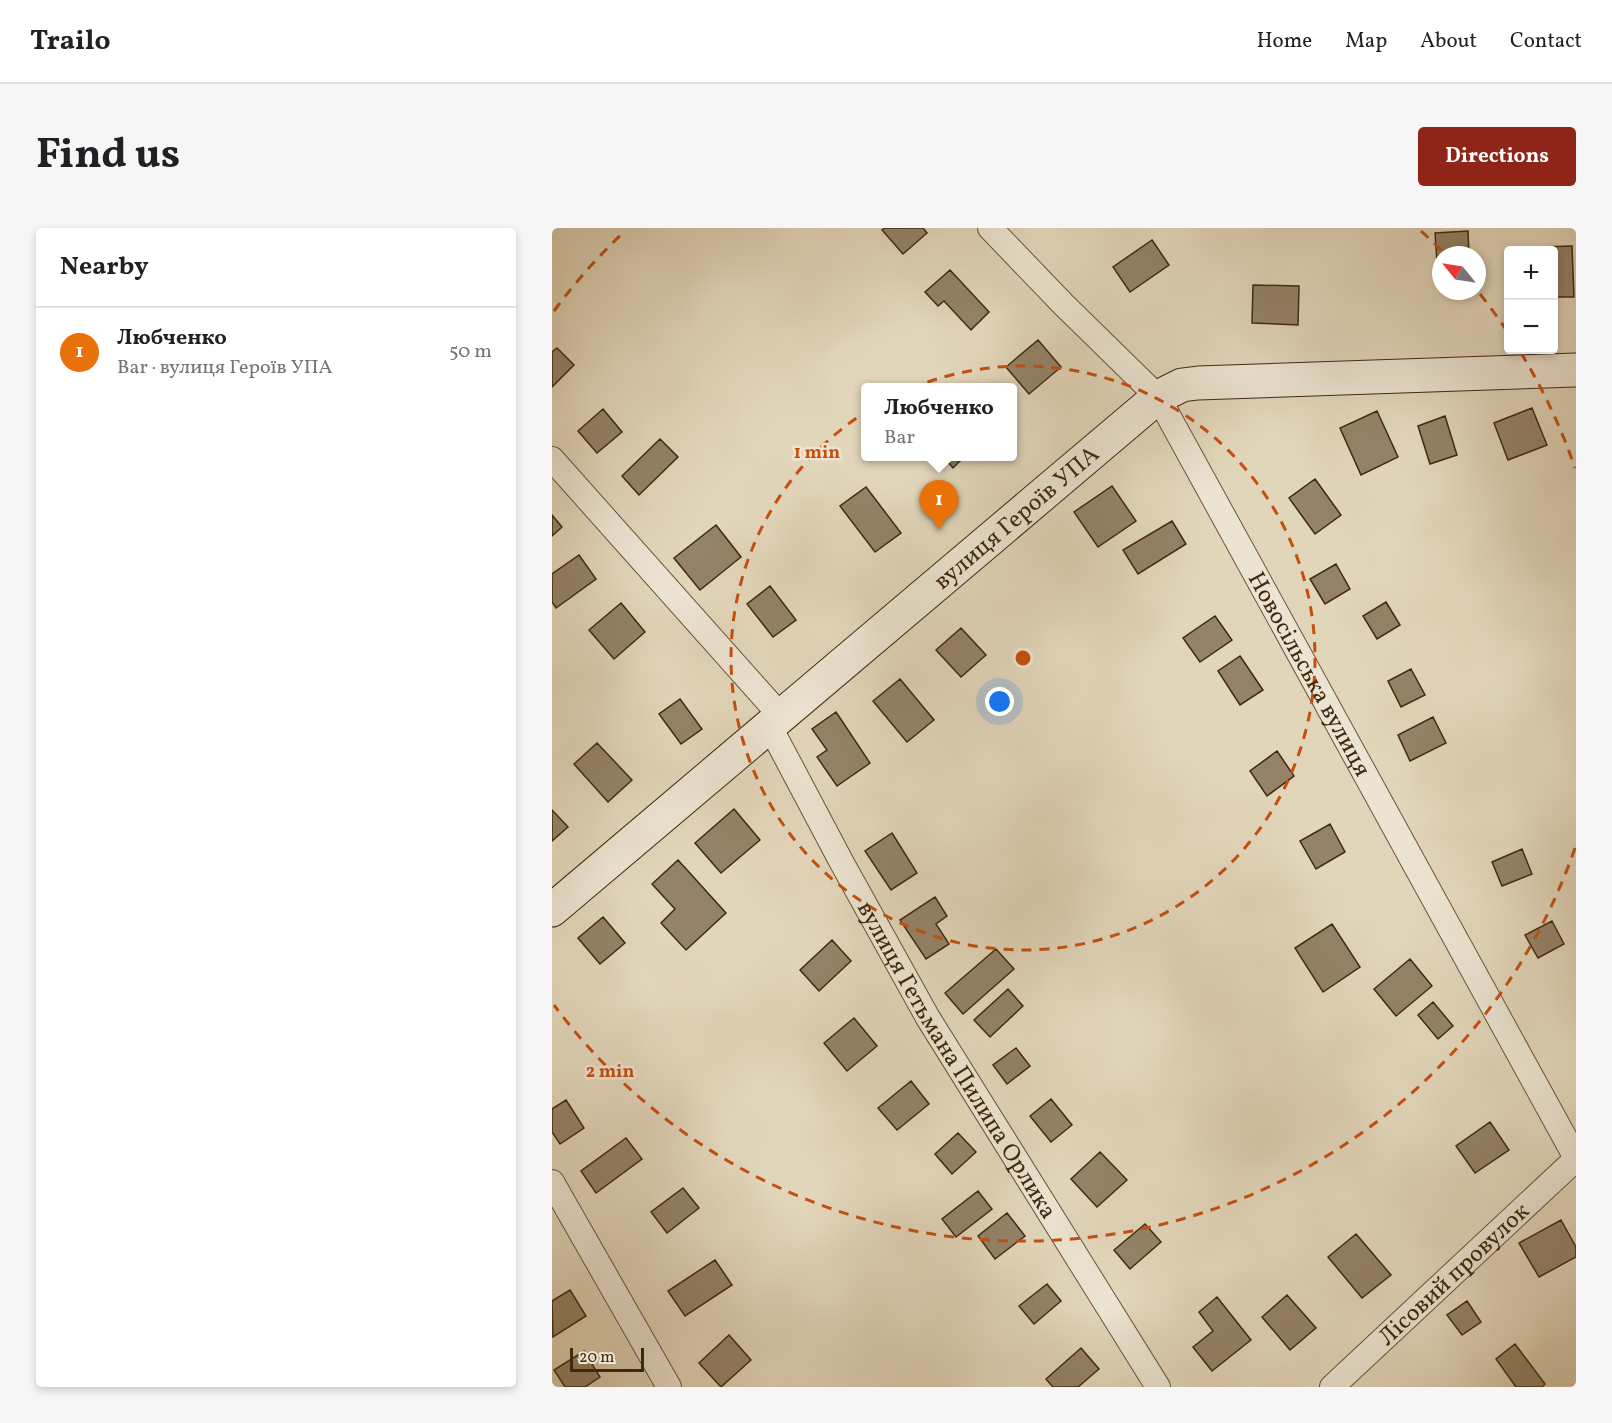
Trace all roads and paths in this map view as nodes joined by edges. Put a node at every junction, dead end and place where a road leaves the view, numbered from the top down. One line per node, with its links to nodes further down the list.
1 (990, 228): 3 (street, Новосільська вулиця)
2 (1576, 370): 3 (street, вулиця Героїв УПА)
3 (1158, 398): 5 (street, вулиця Героїв УПА); 7 (street, Новосільська вулиця)
4 (552, 459): 5 (street, вулиця Гетьмана Пилипа Орлика)
5 (776, 721): 6 (street, вулиця Героїв УПА); 10 (street, вулиця Гетьмана Пилипа Орлика)
6 (552, 910)
7 (1576, 1159): 11 (street, Лісовий провулок)
8 (552, 1182): 9 (street)
9 (669, 1387)
10 (1158, 1387)
11 (1332, 1387)

